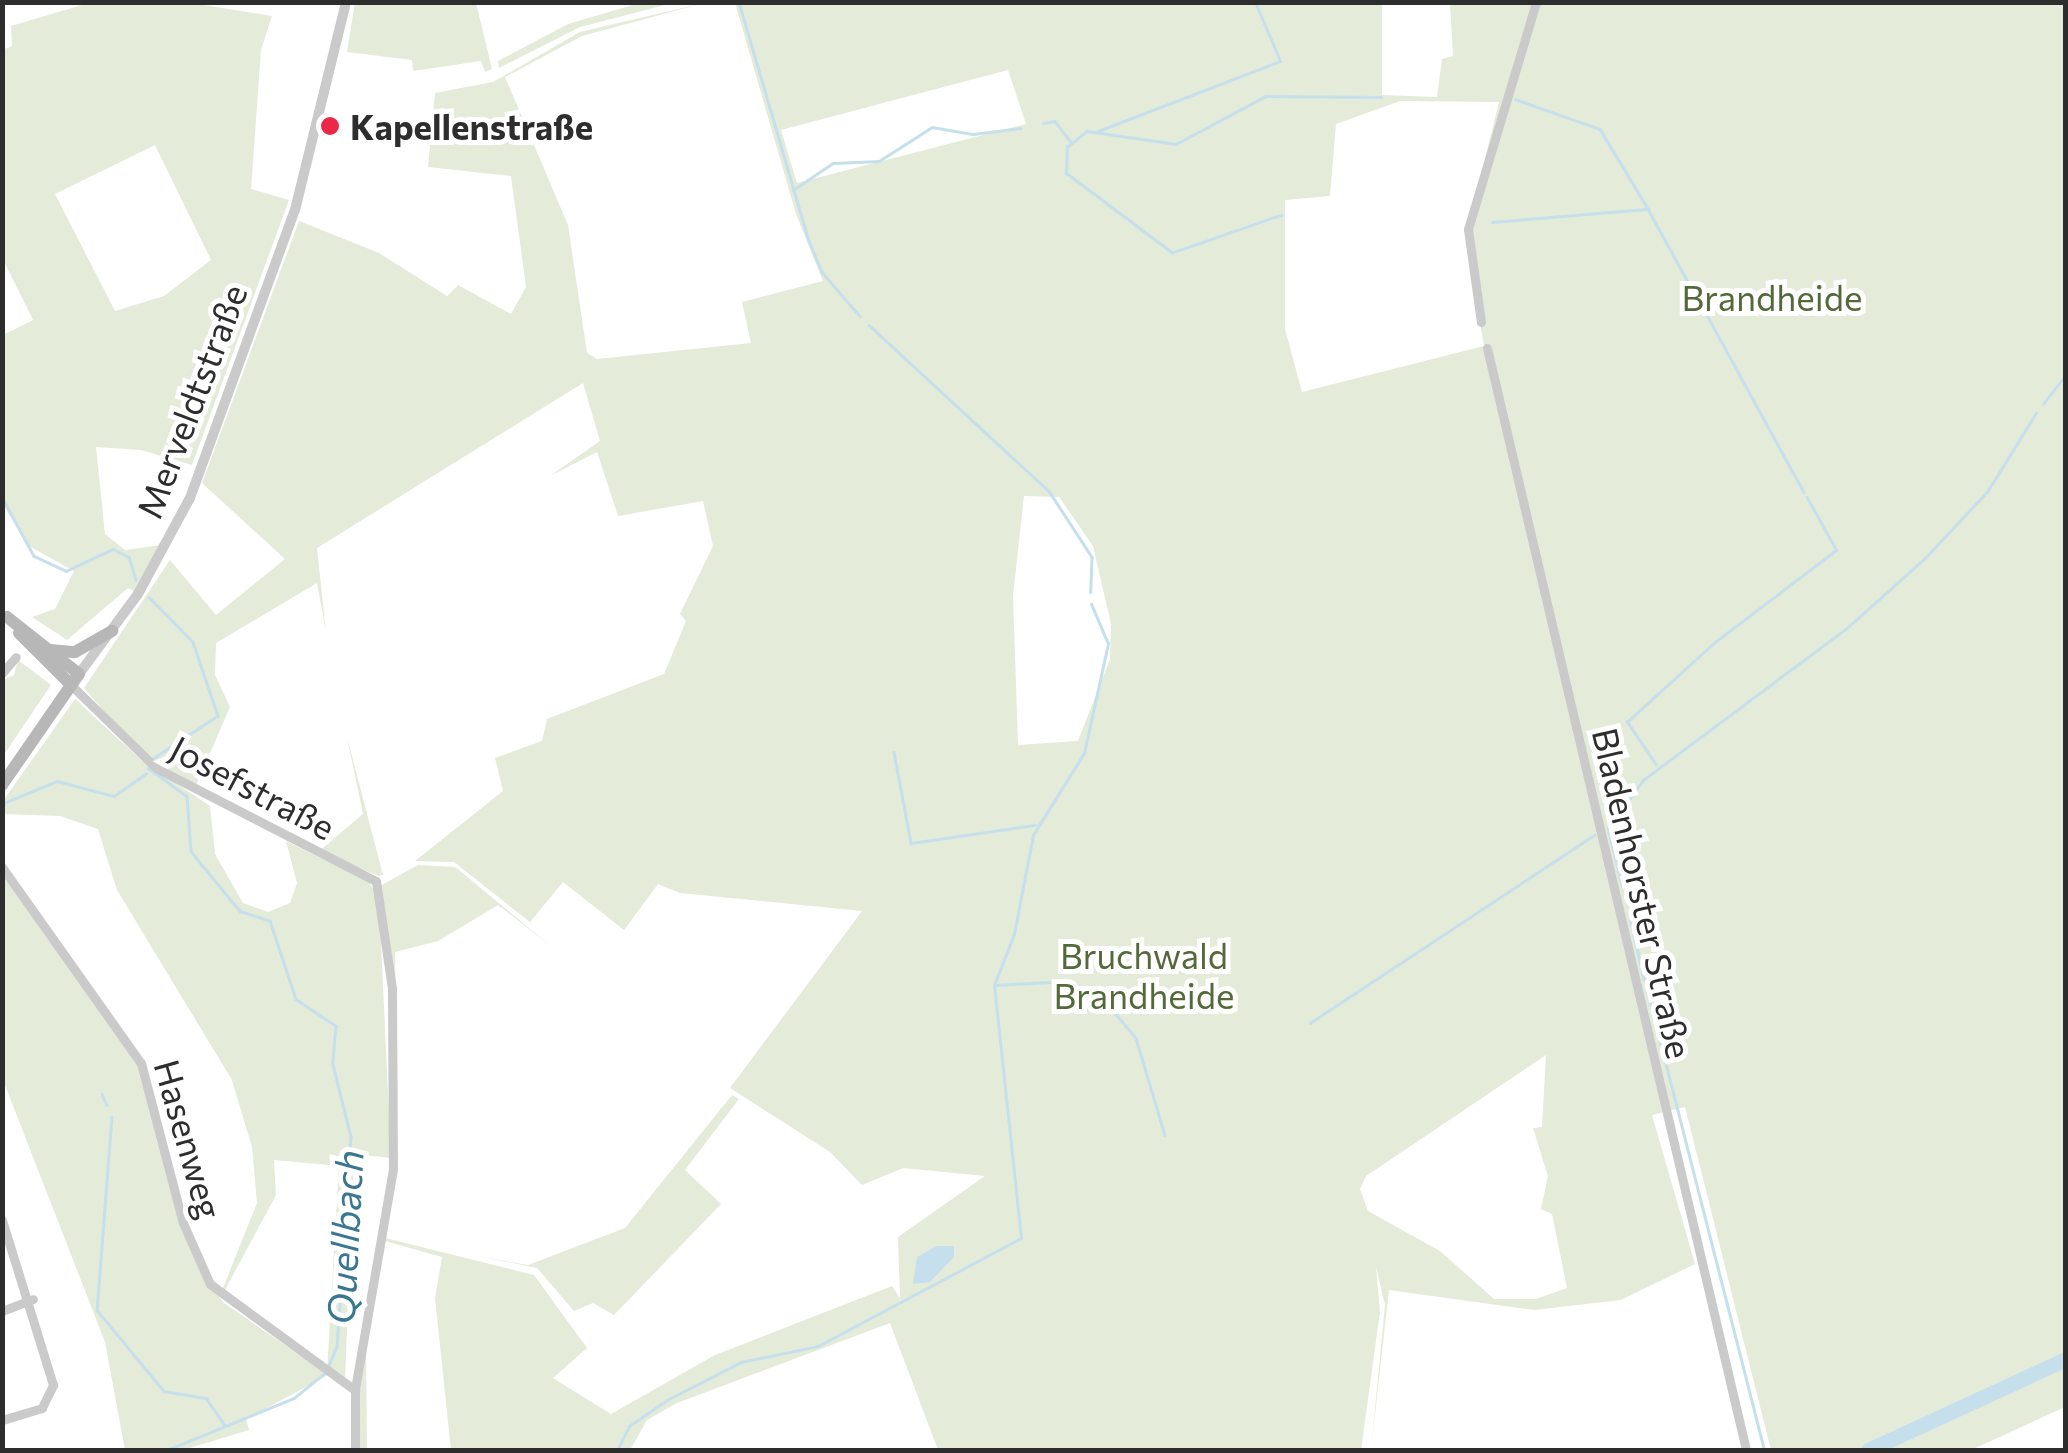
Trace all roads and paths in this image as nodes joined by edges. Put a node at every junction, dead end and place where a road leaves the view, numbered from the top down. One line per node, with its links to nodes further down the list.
1 (346, 2): 6 (street, Merveldtstraße)
2 (1536, 2): 3 (street)
3 (1481, 322)
4 (1487, 348): 19 (street, Bladenhorster Straße)
5 (5, 614): 7 (main road); 10 (main road)
6 (112, 631): 7 (main road); 10 (street, Merveldtstraße)
7 (49, 650): 10 (main road)
8 (16, 657): 9 (street)
9 (2, 673)
10 (75, 680): 11 (main road, Merveldtstraße); 16 (street, Josefstraße)
11 (4, 781)
12 (2, 866): 16 (street, Hasenweg)
13 (2, 1220): 14 (street)
14 (33, 1299): 15 (street); 17 (street)
15 (2, 1311)
16 (355, 1390): 18 (street)
17 (2, 1420)
18 (355, 1450)
19 (1746, 1450)

